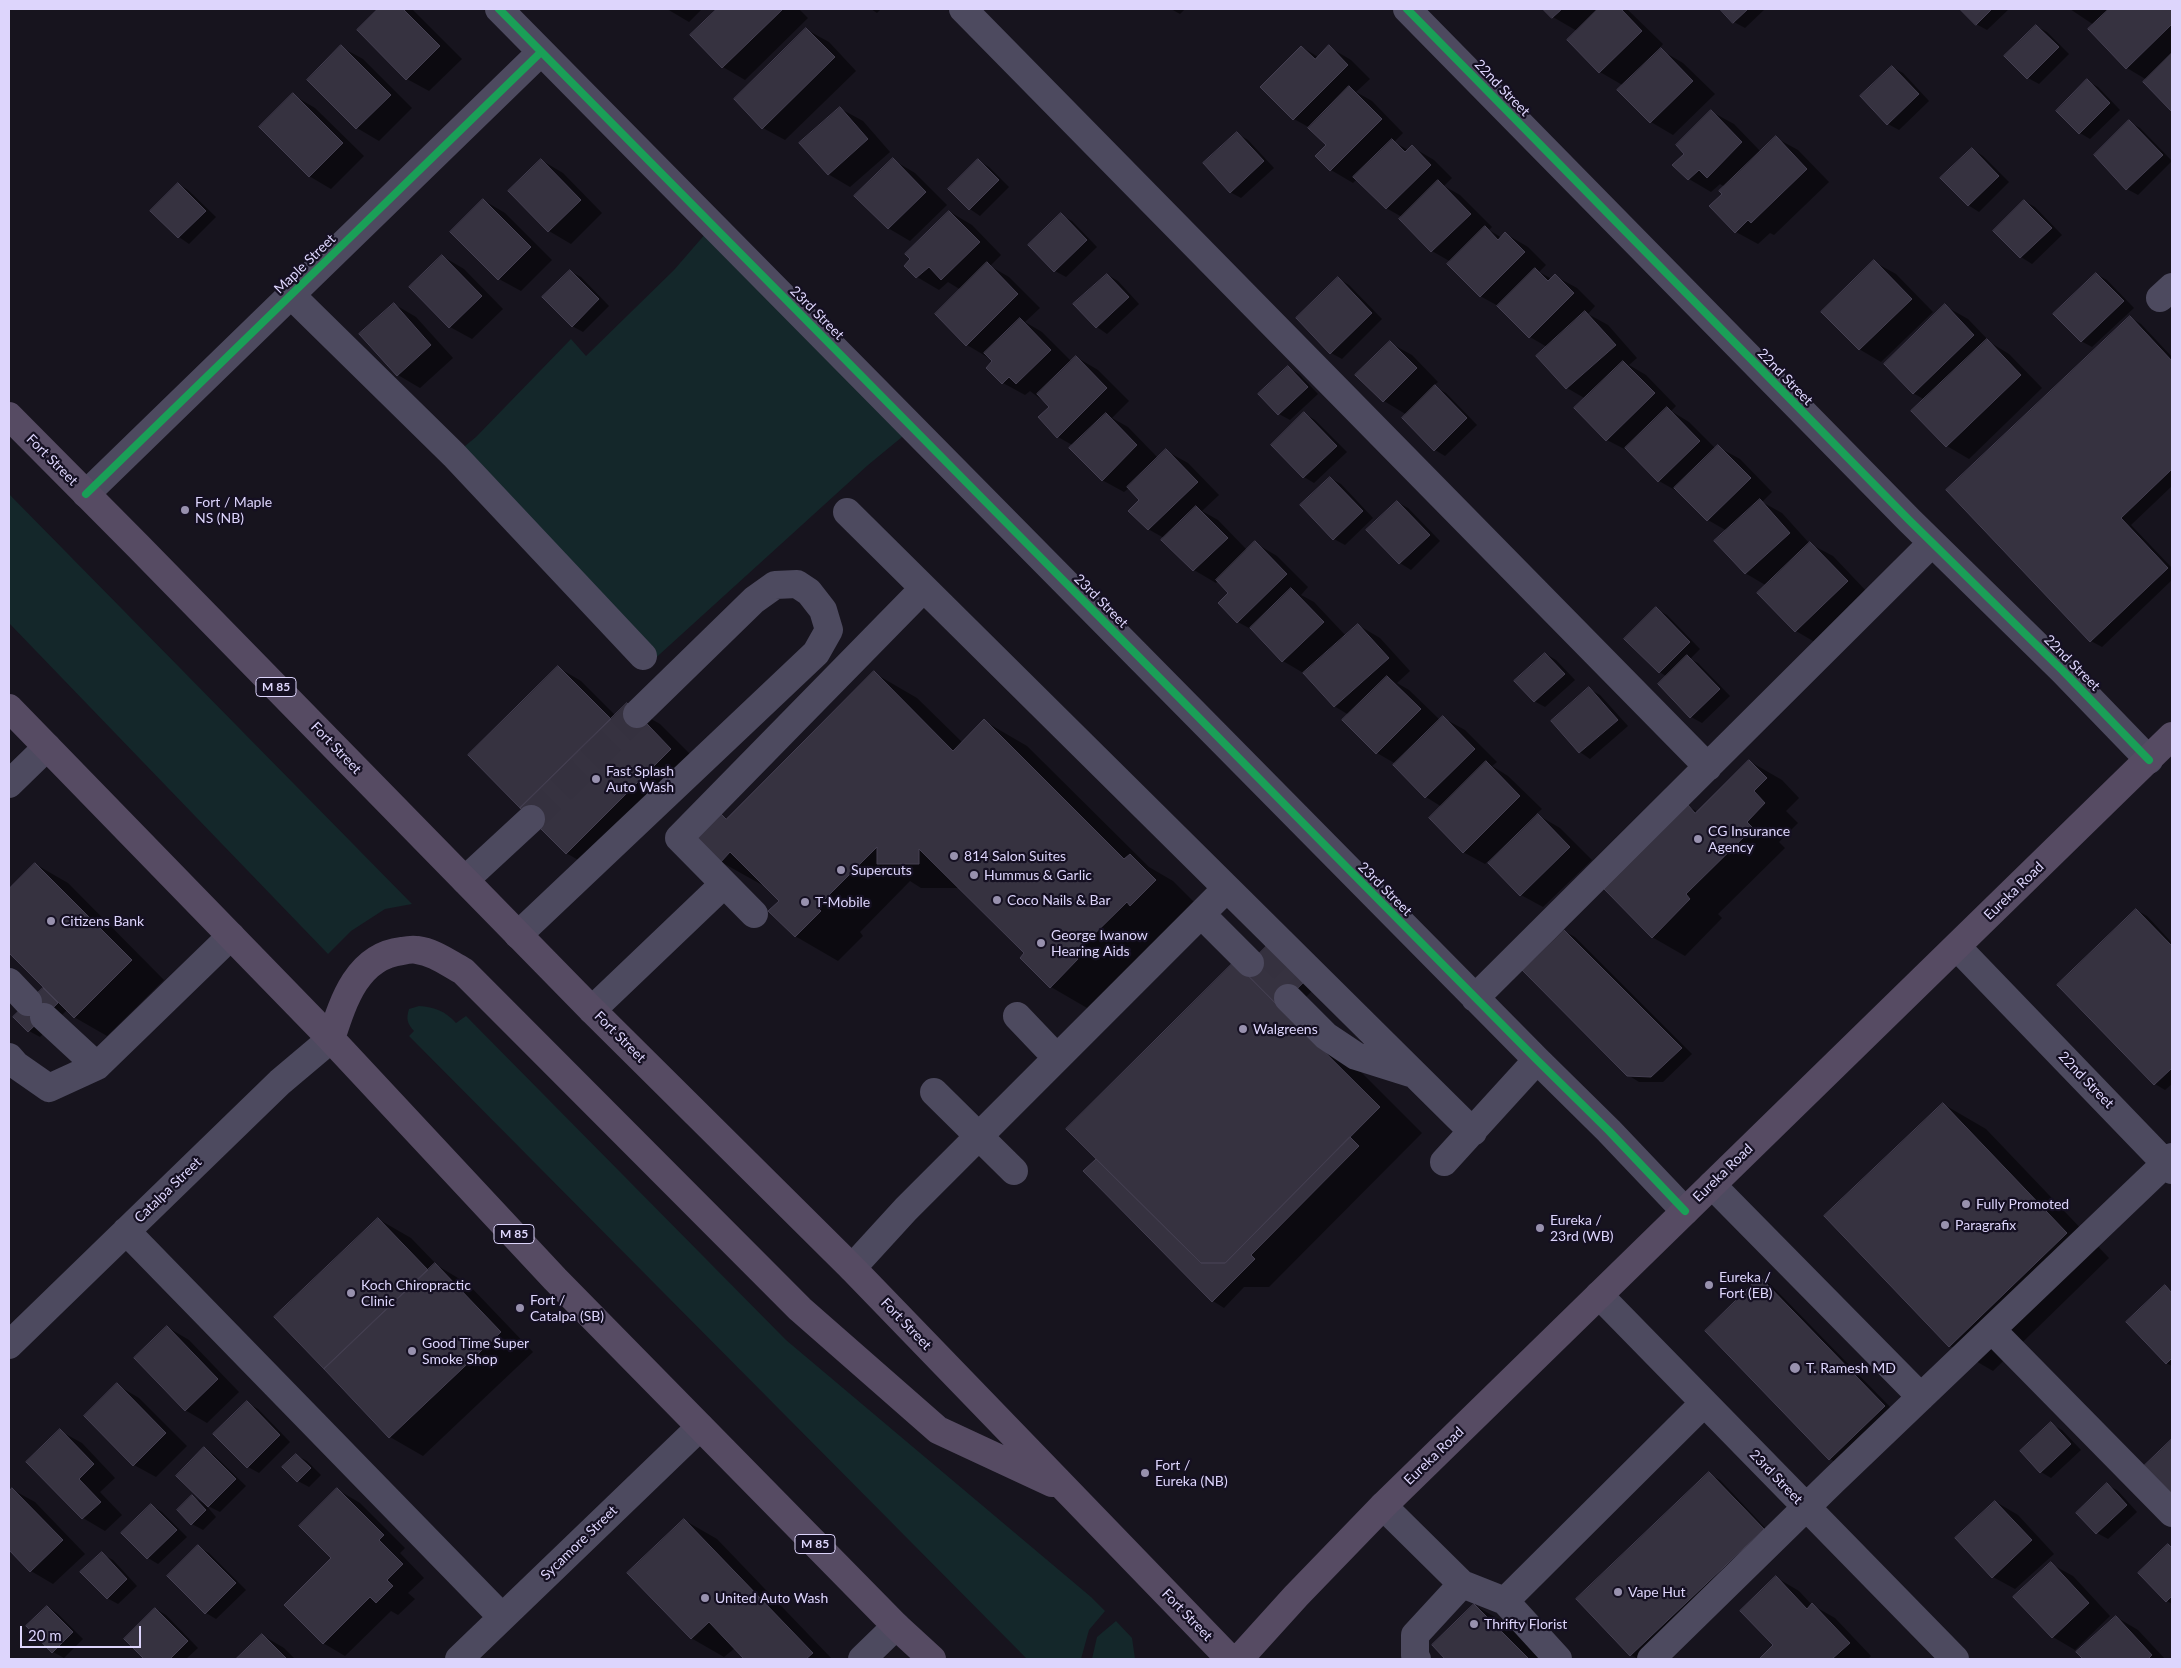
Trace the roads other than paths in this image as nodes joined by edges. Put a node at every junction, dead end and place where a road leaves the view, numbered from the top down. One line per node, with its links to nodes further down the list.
1 (499, 9): 4 (street, 23rd Street)
2 (963, 9): 17 (street)
3 (1407, 9): 9 (street, 22nd Street)
4 (541, 52): 5 (street, Maple Street); 29 (street, 23rd Street)
5 (291, 295): 7 (street, Maple Street); 11 (street)
6 (9, 416): 7 (main road, Fort Street / M 85)
7 (86, 494): 20 (main road, Fort Street / M 85)
8 (847, 512): 10 (street)
9 (1932, 544): 16 (street, 22nd Street); 17 (street)
10 (923, 589): 21 (street); 22 (street)
11 (642, 656)
12 (9, 708): 15 (main road, M 85)
13 (637, 714): 24 (street)
14 (2172, 736): 16 (main road, Eureka Road)
15 (47, 747): 18 (street); 25 (main road, M 85)
16 (2149, 760): 26 (main road, Eureka Road)
17 (1708, 766): 29 (street)
18 (9, 784)
19 (531, 819): 20 (street)
20 (465, 880): 24 (main road, Fort Street / M 85)
21 (724, 884): 23 (street); 30 (street)
22 (1214, 901): 27 (street); 32 (street); 35 (street)
23 (754, 914)
24 (518, 935): 30 (main road, Fort Street / M 85)
25 (231, 936): 33 (main road, M 85); 37 (street)
26 (1957, 947): 43 (street, 22nd Street); 45 (main road, Eureka Road)
27 (1257, 956)
28 (9, 982): 37 (street)
29 (1475, 998): 36 (street, 23rd Street)
30 (592, 1010): 48 (main road, Fort Street / M 85)
31 (1017, 1016): 35 (street)
32 (1377, 1037): 38 (street); 38 (street)
33 (331, 1039): 47 (street, Catalpa Street); 54 (main road, M 85); 55 (main road)
34 (9, 1057): 37 (street)
35 (1057, 1058): 41 (street)
36 (1536, 1060): 40 (street); 46 (street, 23rd Street)
37 (97, 1066)
38 (1414, 1074): 40 (street)
39 (934, 1092): 41 (street)
40 (1473, 1132): 42 (street)
41 (979, 1136): 44 (street); 48 (street)
42 (1444, 1162)
43 (2170, 1163): 50 (street)
44 (1014, 1172)
45 (1712, 1185): 46 (main road, Eureka Road); 52 (street)
46 (1685, 1211): 49 (main road, Eureka Road)
47 (126, 1231): 51 (street, Catalpa Street); 61 (street)
48 (852, 1268): 55 (main road, Fort Street / M 85)
49 (1599, 1295): 53 (street, 23rd Street); 56 (main road, Eureka Road)
50 (1992, 1330): 52 (street); 58 (street)
51 (9, 1345)
52 (1922, 1397): 57 (street)
53 (1704, 1403): 57 (street, 23rd Street); 60 (street)
54 (700, 1427): 61 (street, Sycamore Street); 62 (main road, M 85)
55 (1067, 1490): 66 (main road, Fort Street / M 85)
56 (1383, 1506): 59 (street); 67 (main road, Eureka Road)
57 (1806, 1508): 70 (street); 71 (street, 23rd Street)
58 (2172, 1513)
59 (1462, 1584): 60 (street); 68 (street)
60 (1506, 1601): 69 (street)
61 (502, 1617): 63 (street, Sycamore Street)
62 (896, 1626): 64 (street); 65 (main road, M 85)
63 (459, 1659)
64 (862, 1659)
65 (932, 1659)
66 (1230, 1659)
67 (1239, 1659)
68 (1418, 1659)
69 (1558, 1659)
70 (1651, 1659)
71 (1955, 1659)

